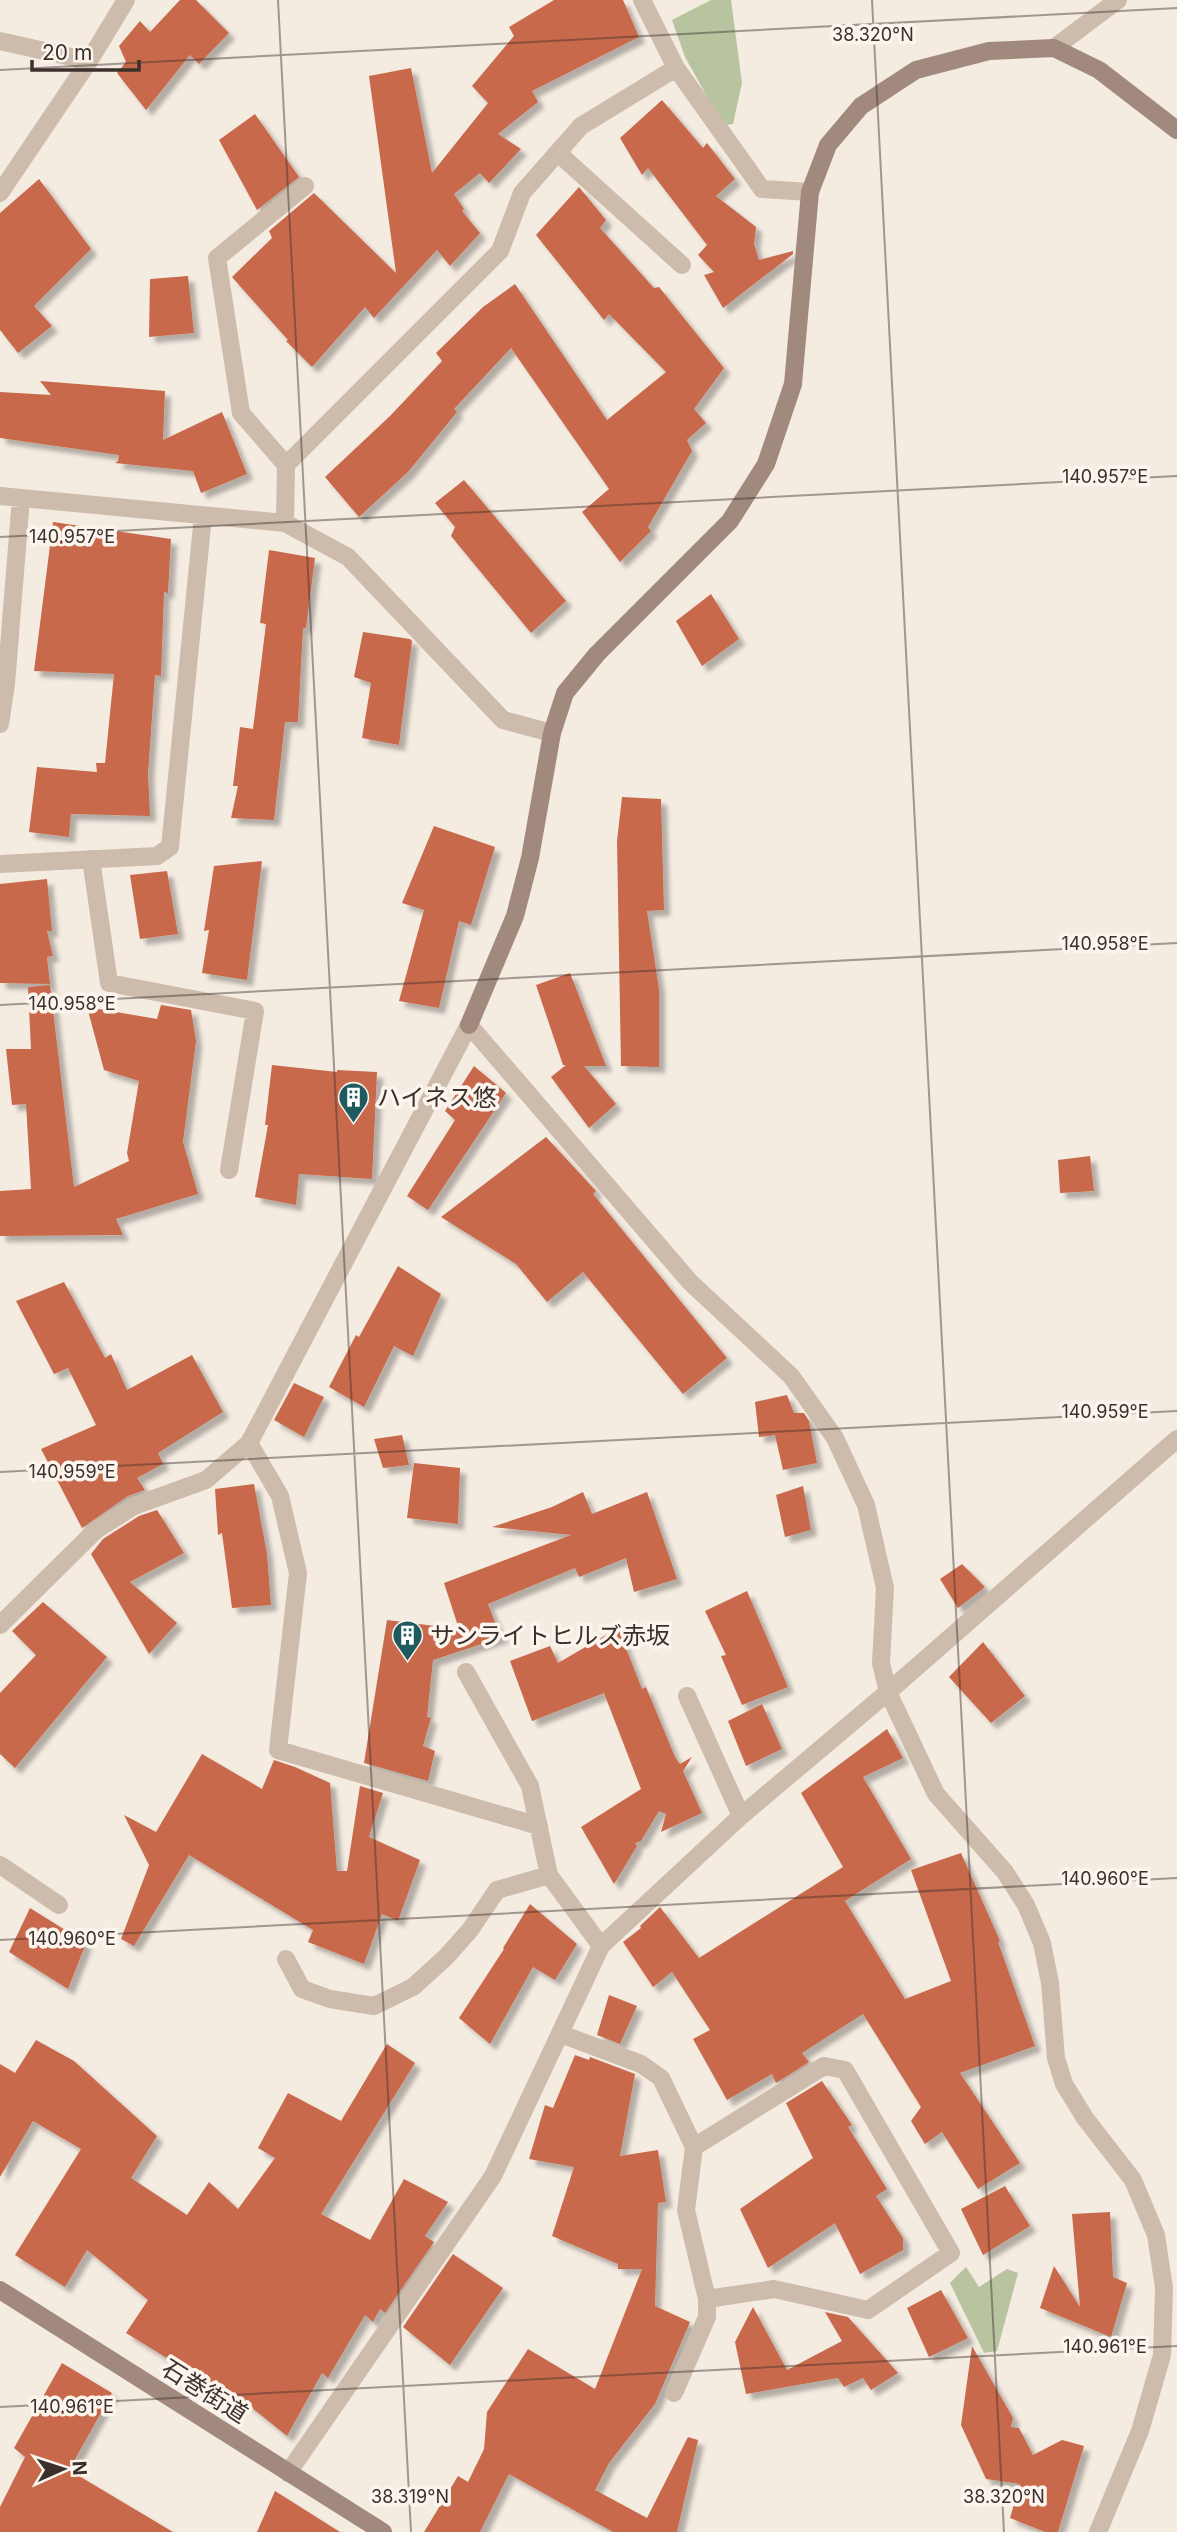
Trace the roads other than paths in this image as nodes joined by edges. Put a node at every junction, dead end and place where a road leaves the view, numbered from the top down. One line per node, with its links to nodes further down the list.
1 (126, 0): 6 (street)
2 (642, 0): 7 (street)
3 (1118, 0): 5 (street)
4 (0, 41): 6 (street)
5 (1054, 48): 8 (street); 11 (street)
6 (89, 61): 12 (street)
7 (676, 68): 9 (street); 11 (street)
8 (1177, 130)
9 (558, 153): 13 (street); 14 (street)
10 (305, 186): 14 (street)
11 (810, 192): 21 (street)
12 (0, 193)
13 (682, 265)
14 (286, 465): 18 (street)
15 (0, 496): 16 (street)
16 (21, 498): 17 (street); 19 (street)
17 (203, 516): 18 (street); 22 (street)
18 (285, 523): 21 (street)
19 (3, 684): 20 (street)
20 (0, 724)
21 (552, 733): 24 (street)
22 (91, 859): 23 (street); 25 (street)
23 (0, 864)
24 (469, 1025): 27 (street); 30 (street)
25 (229, 1170)
26 (1177, 1439): 30 (street)
27 (249, 1444): 28 (street); 33 (street)
28 (0, 1625)
29 (466, 1672): 33 (street)
30 (888, 1692): 32 (street); 46 (street)
31 (687, 1696): 32 (street)
32 (741, 1816): 37 (street)
33 (539, 1826): 35 (street)
34 (0, 1865): 36 (street)
35 (549, 1875): 37 (street); 38 (street)
36 (59, 1905)
37 (601, 1946): 39 (street)
38 (286, 1959)
39 (561, 2034): 40 (street); 44 (street)
40 (694, 2147): 42 (street); 42 (street)
41 (0, 2290): 44 (street, 石巻街道)
42 (707, 2299): 43 (street)
43 (674, 2393)
44 (288, 2473): 45 (street, 石巻街道)
45 (383, 2532)
46 (1097, 2532)

